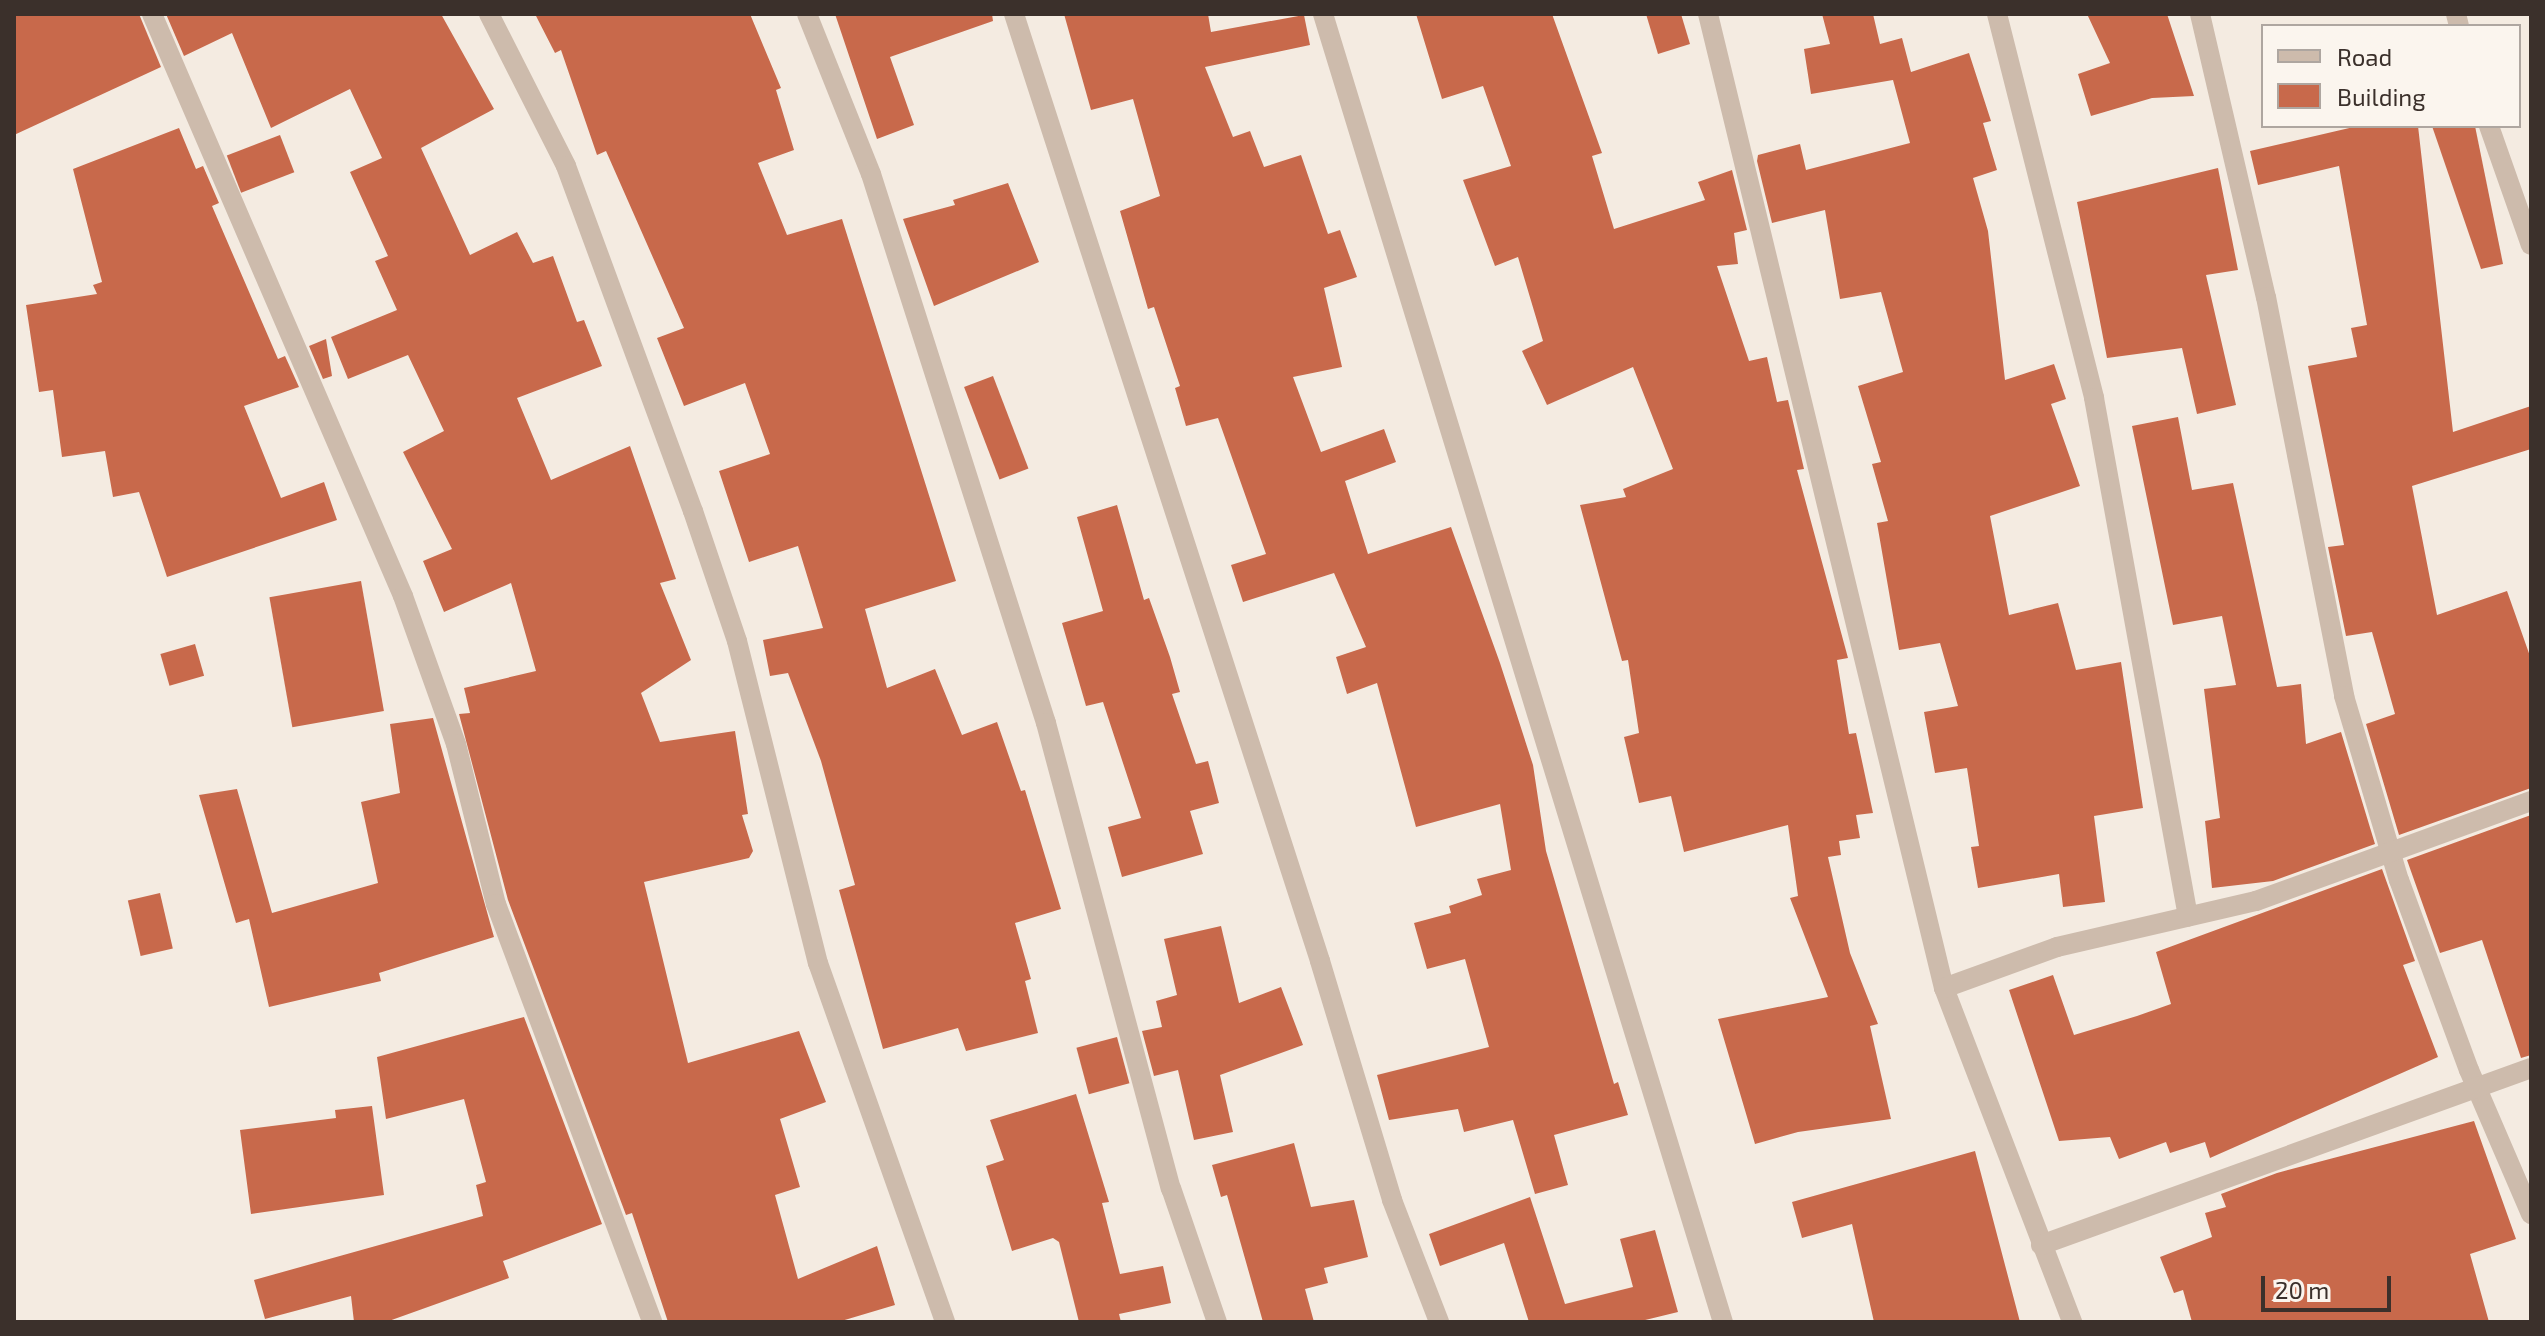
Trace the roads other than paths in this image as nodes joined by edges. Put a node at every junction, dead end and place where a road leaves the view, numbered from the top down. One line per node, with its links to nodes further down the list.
1 (152, 14): 19 (street)
2 (489, 14): 20 (street)
3 (807, 14): 21 (street)
4 (1014, 14): 22 (street)
5 (1323, 14): 23 (street)
6 (1708, 14): 14 (street)
7 (1997, 14): 13 (street)
8 (2200, 14): 12 (street)
9 (2490, 128): 10 (street)
10 (2531, 245)
11 (2531, 801): 12 (street)
12 (2391, 847): 13 (street); 16 (street)
13 (2188, 917): 14 (street)
14 (1944, 988): 18 (street)
15 (2531, 1068): 16 (street)
16 (2477, 1087): 17 (street); 18 (street)
17 (2531, 1214)
18 (2041, 1245): 24 (street)
19 (652, 1322)
20 (945, 1322)
21 (1217, 1322)
22 (1439, 1322)
23 (1723, 1322)
24 (2072, 1322)

